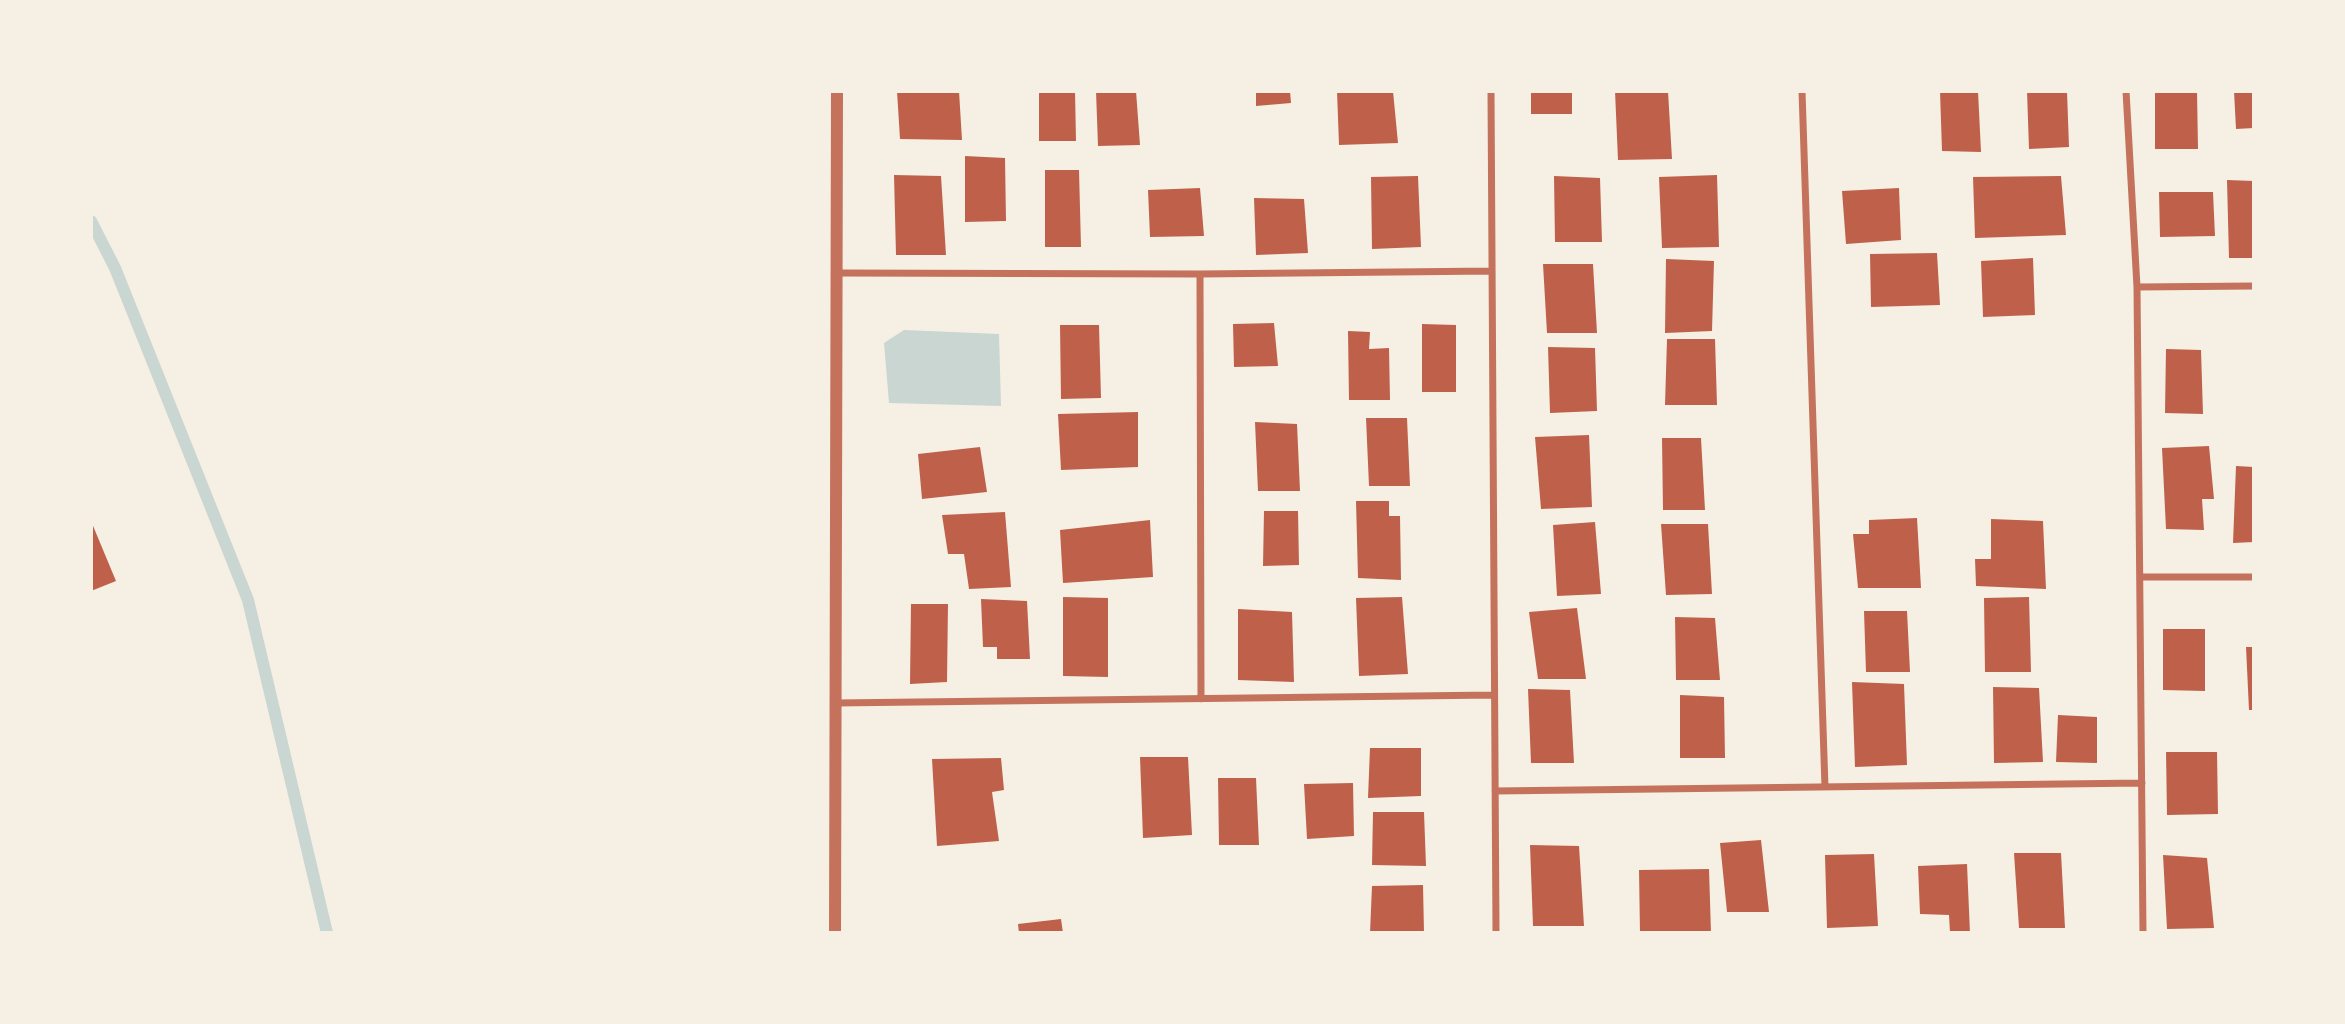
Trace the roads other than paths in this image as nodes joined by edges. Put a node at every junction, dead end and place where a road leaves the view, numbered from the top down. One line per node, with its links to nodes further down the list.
1 (837, 91): 6 (street)
2 (1491, 91): 5 (street)
3 (1802, 91): 16 (street)
4 (2126, 91): 9 (street)
5 (1492, 271): 7 (street); 12 (street)
6 (836, 273): 7 (street); 14 (street)
7 (1200, 274): 13 (street)
8 (2254, 286): 9 (street)
9 (2137, 287): 11 (street)
10 (2254, 576): 11 (street)
11 (2140, 577): 15 (street)
12 (1494, 695): 13 (street); 17 (street)
13 (1201, 699): 14 (street)
14 (836, 703): 18 (street)
15 (2142, 783): 16 (street); 20 (street)
16 (1825, 787): 17 (street)
17 (1495, 791): 19 (street)
18 (835, 933)
19 (1496, 933)
20 (2143, 933)

